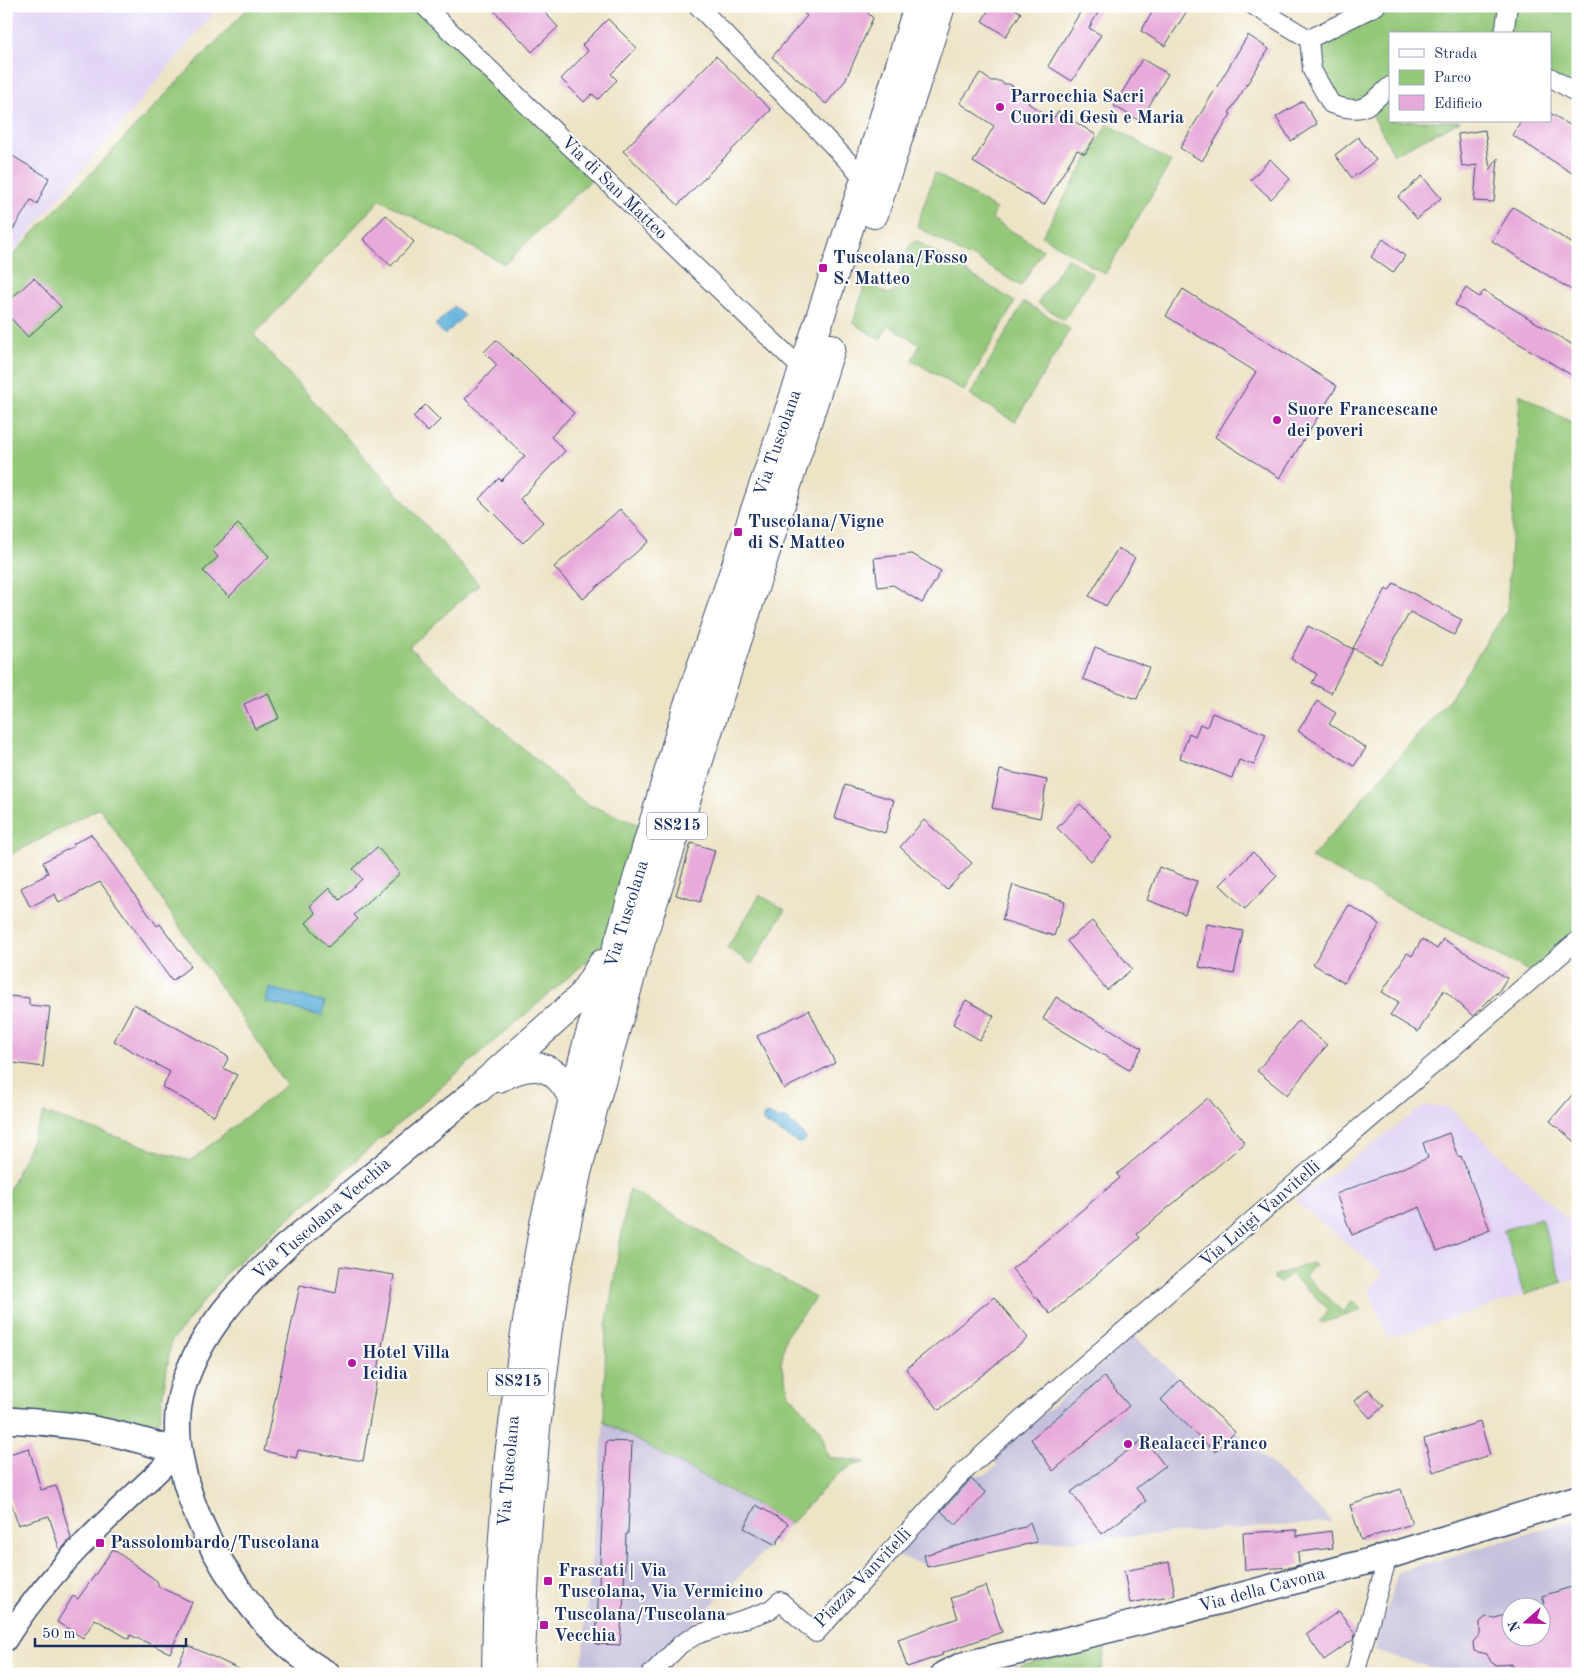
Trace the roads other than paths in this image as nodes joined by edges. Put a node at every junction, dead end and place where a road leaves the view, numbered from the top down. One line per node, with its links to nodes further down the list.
1 (424, 6): 14 (street, Via di San Matteo)
2 (698, 6): 13 (street)
3 (918, 6): 13 (main road, Via Tuscolana / SS215)
4 (941, 6): 26 (main road, Via Tuscolana / SS215)
5 (1254, 6): 9 (street)
6 (1376, 6): 9 (street)
7 (1508, 6): 8 (street)
8 (1504, 32)
9 (1309, 39): 11 (street)
10 (1552, 78): 12 (street)
11 (1389, 87)
12 (1578, 94)
13 (865, 179): 14 (main road, Via Tuscolana / SS215)
14 (804, 370): 15 (main road, Via Tuscolana / SS215)
15 (622, 931): 17 (main road); 18 (main road, Via Tuscolana / SS215)
16 (1578, 940): 21 (street, Via Luigi Vanvitelli)
17 (478, 1090): 18 (main road); 20 (main road, Via Tuscolana Vecchia)
18 (573, 1099): 26 (main road, Via Tuscolana / SS215)
19 (6, 1420): 20 (main road)
20 (179, 1452): 24 (street); 25 (main road, Via Tuscolana Vecchia)
21 (944, 1492): 27 (street, Piazza Vanvitelli)
22 (1578, 1498): 23 (main road, Via della Cavona)
23 (1388, 1556): 28 (main road, Via della Cavona); 29 (street)
24 (6, 1640)
25 (317, 1671)
26 (508, 1671)
27 (651, 1674)
28 (944, 1674)
29 (1355, 1674)

